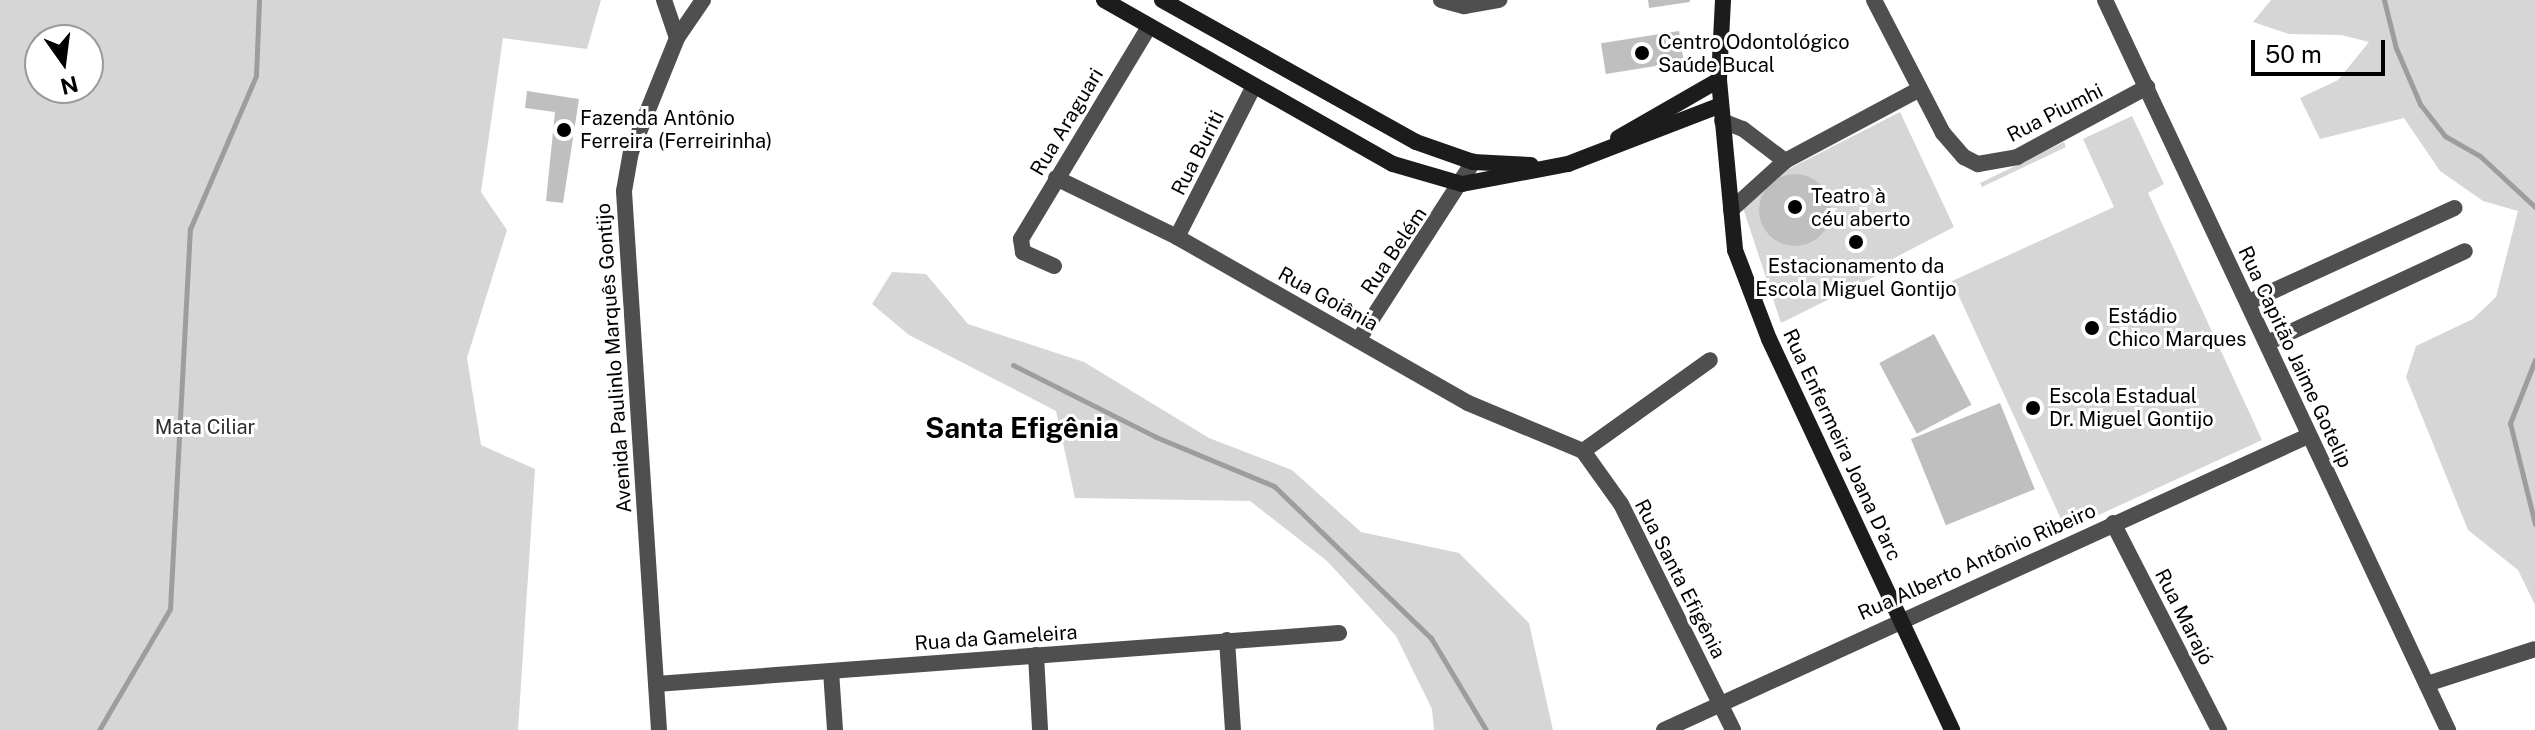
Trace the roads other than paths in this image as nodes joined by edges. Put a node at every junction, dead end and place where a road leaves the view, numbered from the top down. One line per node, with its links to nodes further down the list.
1 (664, 0): 11 (street)
2 (703, 0): 11 (street, Avenida Paulinlo Marquês Gontijo)
3 (1104, 0): 10 (main road)
4 (1162, 0): 18 (main road)
5 (1441, 0): 6 (street)
6 (1499, 0)
7 (1723, 0): 12 (main road, Rua Enfermeira Joana D'arc)
8 (1874, 0): 15 (street)
9 (2105, 0): 14 (street, Rua Capitão Jaime Gotelip)
10 (1149, 27): 13 (main road); 20 (street, Rua Araguari)
11 (677, 38): 41 (street, Avenida Paulinlo Marquês Gontijo)
12 (1719, 80): 16 (main road, Rua Enfermeira Joana D'arc); 19 (main road)
13 (1254, 86): 21 (main road); 24 (street, Rua Buriti)
14 (2147, 87): 15 (street, Rua Piumhi); 27 (street, Rua Capitão Jaime Gotelip)
15 (1918, 90): 17 (street)
16 (1721, 113): 17 (street); 19 (main road); 23 (main road, Rua Enfermeira Joana D'arc)
17 (1785, 161): 23 (street)
18 (1473, 162): 19 (main road); 21 (street, Rua Belém)
19 (1540, 168): 21 (main road)
20 (1056, 178): 24 (street, Rua Goiânia); 26 (street, Rua Araguari)
21 (1462, 184): 28 (street, Rua Belém)
22 (2454, 208): 27 (street)
23 (1731, 210): 34 (main road, Rua Enfermeira Joana D'arc)
24 (1177, 237): 28 (street, Rua Goiânia)
25 (2465, 251): 29 (street)
26 (1054, 266)
27 (2249, 302): 29 (street, Rua Capitão Jaime Gotelip)
28 (1359, 339): 32 (street, Rua Goiânia)
29 (2267, 343): 31 (street, Rua Capitão Jaime Gotelip)
30 (1710, 360): 32 (street)
31 (2308, 436): 33 (street, Rua Alberto Antônio Ribeiro); 40 (street, Rua Capitão Jaime Gotelip)
32 (1583, 451): 42 (street, Rua Santa Efigênia)
33 (2113, 523): 34 (street, Rua Alberto Antônio Ribeiro); 50 (street, Rua Marajó)
34 (1899, 619): 42 (street, Rua Alberto Antônio Ribeiro); 49 (main road, Rua Enfermeira Joana D'arc)
35 (1339, 633): 36 (street, Rua da Gameleira)
36 (1227, 640): 38 (street, Rua da Gameleira); 46 (street)
37 (2535, 649): 40 (street)
38 (1036, 655): 39 (street, Rua da Gameleira); 45 (street)
39 (831, 671): 41 (street, Rua da Gameleira); 44 (street)
40 (2430, 683): 51 (street, Rua Capitão Jaime Gotelip)
41 (656, 684): 43 (street, Avenida Paulinlo Marquês Gontijo)
42 (1720, 702): 47 (street, Rua Alberto Antônio Ribeiro); 48 (street, Rua Santa Efigênia)
43 (659, 730)
44 (835, 730)
45 (1040, 730)
46 (1233, 730)
47 (1664, 730)
48 (1733, 730)
49 (1952, 730)
50 (2219, 730)
51 (2448, 730)

